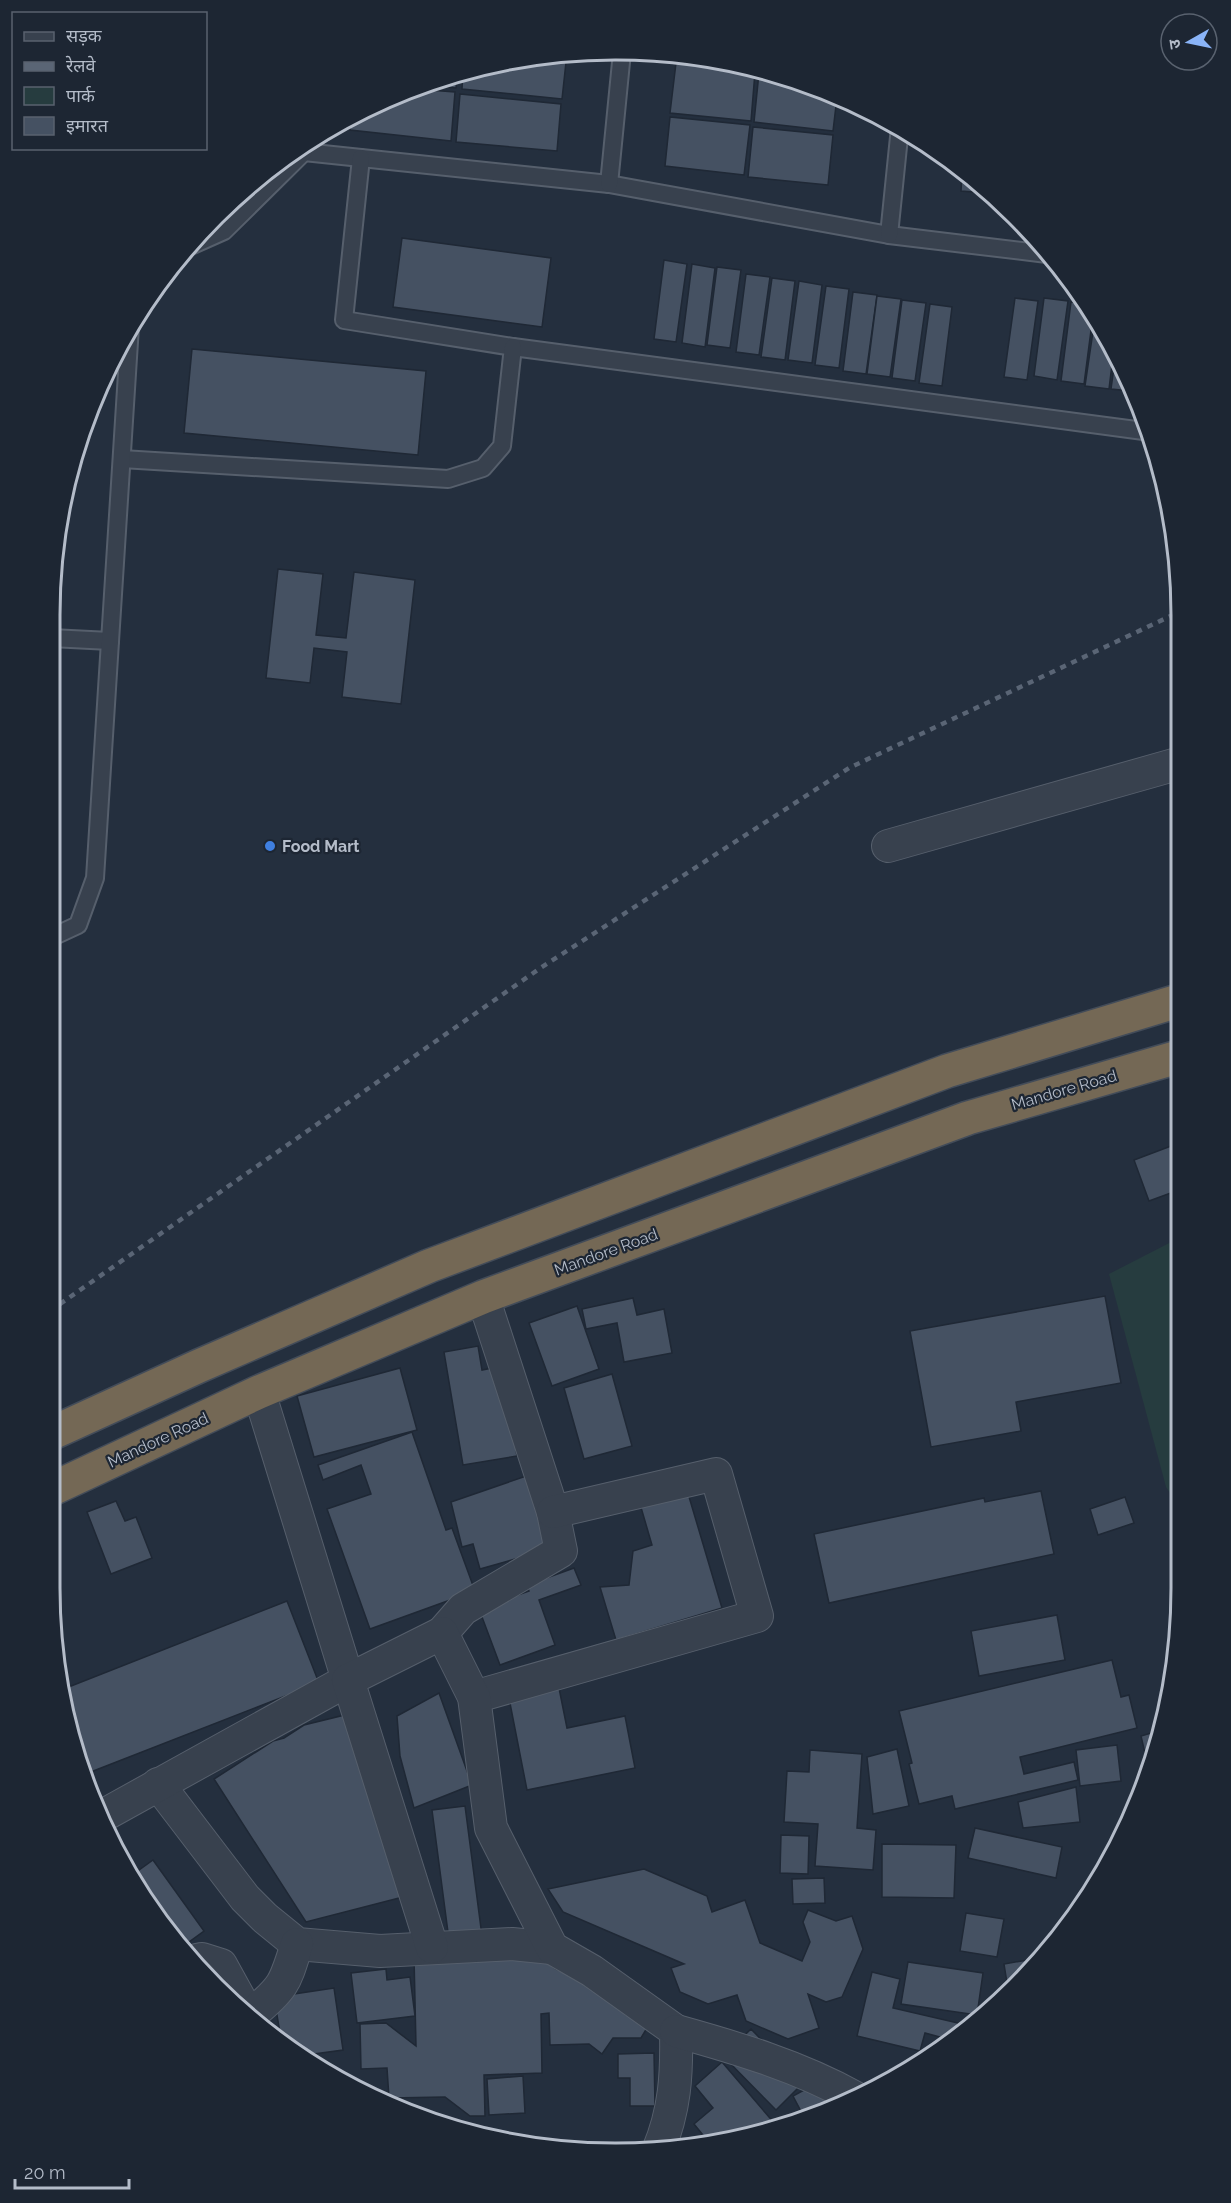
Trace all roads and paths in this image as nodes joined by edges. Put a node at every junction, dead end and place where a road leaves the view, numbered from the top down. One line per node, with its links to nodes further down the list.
1 (621, 60): 6 (lane)
2 (899, 138): 7 (lane)
3 (313, 150): 4 (lane)
4 (361, 158): 6 (lane); 10 (lane)
5 (285, 170): 8 (lane)
6 (609, 184): 7 (lane)
7 (889, 235): 9 (lane)
8 (209, 238)
9 (1036, 253)
10 (513, 347): 12 (lane); 13 (lane)
11 (129, 348): 13 (lane)
12 (1140, 430)
13 (122, 459): 15 (lane)
14 (60, 638): 15 (lane)
15 (110, 641): 18 (lane)
16 (1171, 766): 17 (street)
17 (888, 846)
18 (60, 933)
19 (1171, 1003): 23 (highway)
20 (1171, 1059): 21 (highway, Mandore Road)
21 (483, 1297): 22 (highway, Mandore Road); 25 (street)
22 (259, 1392): 24 (highway, Mandore Road); 27 (street)
23 (60, 1429)
24 (60, 1485)
25 (553, 1512): 26 (street); 28 (street)
26 (442, 1633): 27 (street); 28 (street)
27 (348, 1680): 29 (street); 32 (street)
28 (474, 1697): 33 (street)
29 (158, 1784): 30 (street); 31 (street)
30 (108, 1813)
31 (297, 1944): 32 (street); 36 (street)
32 (432, 1947): 33 (street)
33 (552, 1948): 37 (street)
34 (203, 1959): 35 (street)
35 (236, 1992)
36 (256, 2011)
37 (676, 2031): 38 (street); 39 (street)
38 (846, 2093)
39 (662, 2141)

